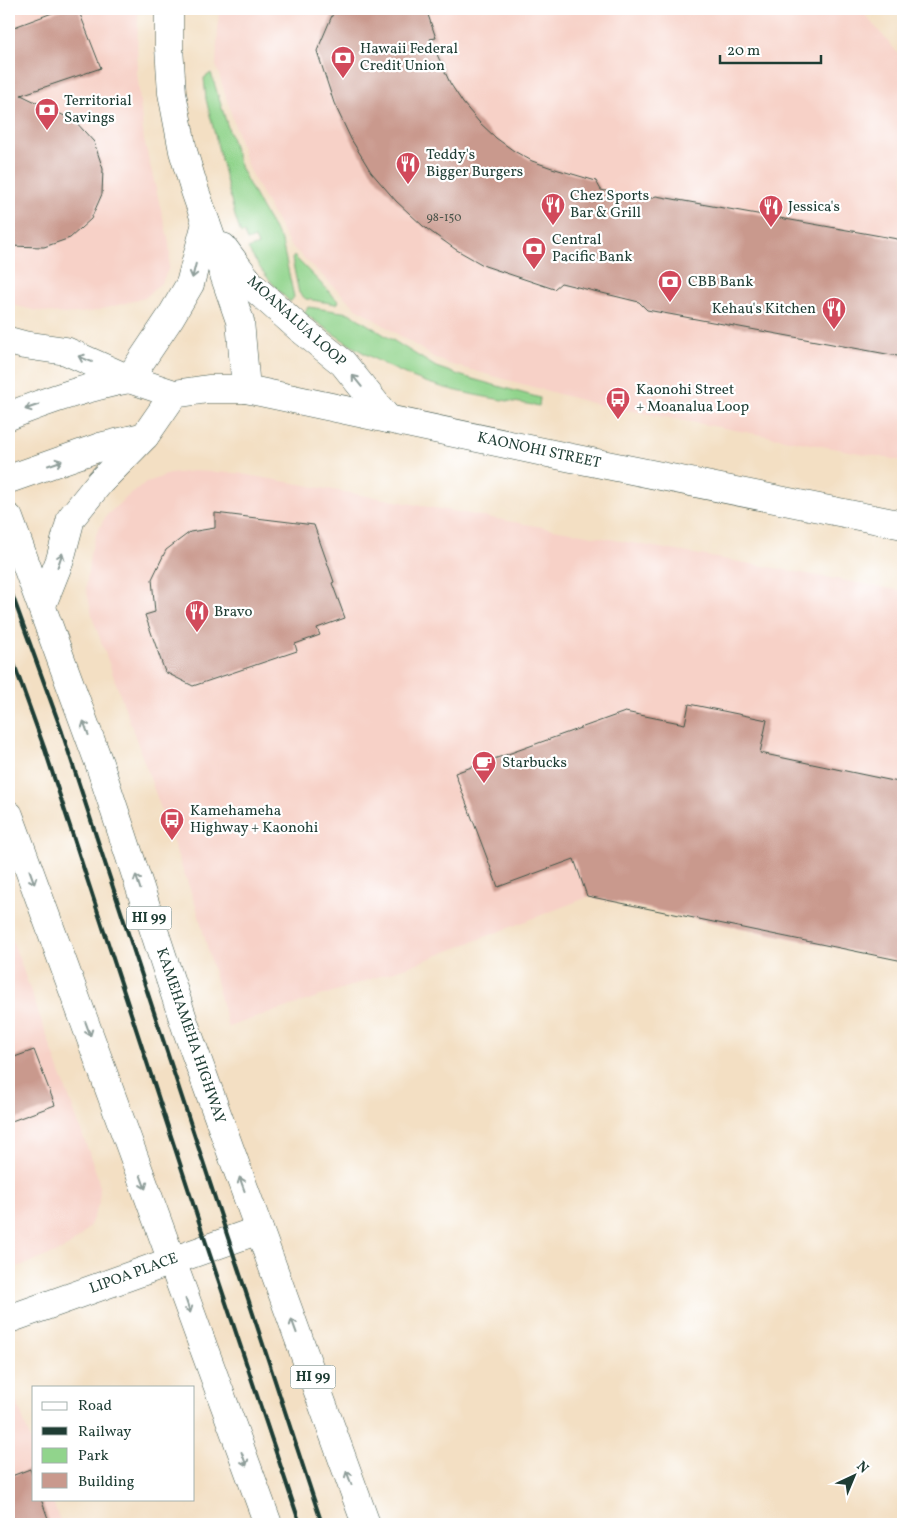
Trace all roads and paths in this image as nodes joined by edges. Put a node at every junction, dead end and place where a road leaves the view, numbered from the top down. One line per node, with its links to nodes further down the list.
1 (169, 9): 2 (street, MOANALUA LOOP)
2 (206, 224): 4 (street, one-way to 4); 5 (street, MOANALUA LOOP); 8 (street, MOANALUA LOOP, one-way to 2)
3 (9, 341): 4 (street, one-way to 3)
4 (129, 379): 6 (street, KAONOHI STREET); 7 (street, KAONOHI STREET, one-way to 7)
5 (246, 389): 6 (street, KAONOHI STREET); 8 (street, KAONOHI STREET)
6 (174, 394): 9 (street)
7 (9, 416)
8 (388, 419): 12 (street, KAONOHI STREET)
9 (145, 436): 10 (street, one-way to 9); 13 (street, one-way to 9)
10 (9, 479)
11 (9, 518): 13 (street, KAMEHAMEHA HIGHWAY / HI 99)
12 (903, 525)
13 (42, 605): 15 (street, KAMEHAMEHA HIGHWAY / HI 99, one-way to 13)
14 (9, 815): 16 (street, one-way to 16)
15 (259, 1230): 16 (street, LIPOA PLACE); 19 (street, KAMEHAMEHA HIGHWAY / HI 99, one-way to 15)
16 (172, 1260): 17 (street, LIPOA PLACE); 18 (street, one-way to 18)
17 (9, 1320)
18 (268, 1524)
19 (366, 1524)

